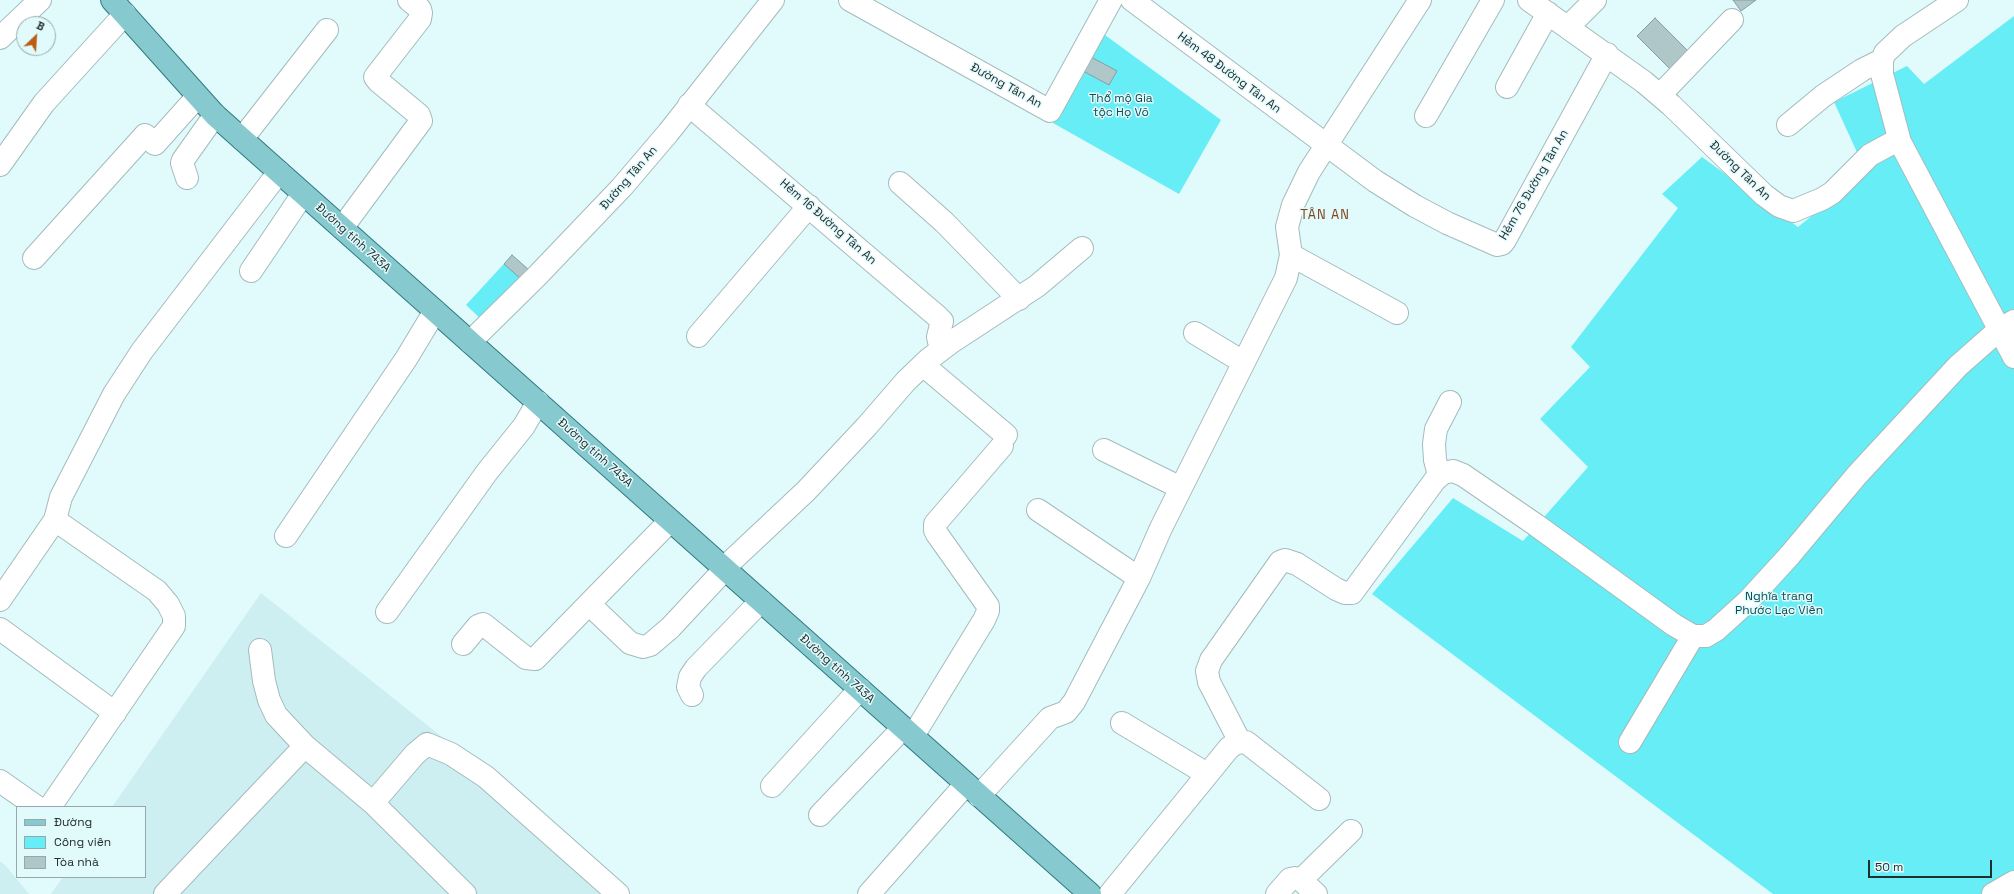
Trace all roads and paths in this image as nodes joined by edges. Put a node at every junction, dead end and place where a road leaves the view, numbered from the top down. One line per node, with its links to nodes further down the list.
1 (40, 0): 17 (street)
2 (409, 0): 36 (street)
3 (773, 0): 23 (street, Đường Tân An)
4 (850, 0): 5 (street, Đường Tân An)
5 (1111, 0)
6 (1132, 0): 29 (street, Hẻm 48 Đường Tân An)
7 (1420, 0): 29 (street)
8 (1494, 0): 25 (street)
9 (1529, 0): 13 (street, Đường Tân An)
10 (1595, 0): 15 (street)
11 (1957, 0): 19 (street)
12 (119, 7): 22 (main road, Đường tỉnh 743A); 30 (street)
13 (1548, 13): 15 (street, Đường Tân An); 20 (street)
14 (1732, 20): 21 (street)
15 (1568, 27): 18 (street, Đường Tân An)
16 (326, 30): 27 (street)
17 (0, 38)
18 (1607, 54): 21 (street, Đường Tân An); 29 (street, Hẻm 76 Đường Tân An)
19 (1882, 60): 26 (street); 28 (street)
20 (1507, 87)
21 (1660, 95): 28 (street, Đường Tân An)
22 (197, 97): 24 (main road, Đường tỉnh 743A); 39 (street)
23 (690, 105): 35 (street, Hẻm 16 Đường Tân An); 47 (street, Đường Tân An)
24 (215, 115): 27 (main road, Đường tỉnh 743A); 32 (street)
25 (1426, 116)
26 (1788, 125)
27 (242, 139): 31 (main road, Đường tỉnh 743A)
28 (1900, 142): 44 (street)
29 (1326, 146): 38 (street)
30 (0, 165)
31 (279, 172): 34 (main road, Đường tỉnh 743A); 58 (street)
32 (187, 178)
33 (900, 183): 41 (street)
34 (303, 194): 36 (main road, Đường tỉnh 743A); 40 (street)
35 (809, 206): 46 (street); 48 (street, Hẻm 16 Đường Tân An)
36 (342, 228): 42 (main road, Đường tỉnh 743A)
37 (1082, 248): 41 (street)
38 (1291, 255): 43 (street); 50 (street)
39 (34, 258)
40 (251, 271)
41 (1019, 299): 48 (street)
42 (435, 311): 47 (main road, Đường tỉnh 743A); 60 (street)
43 (1397, 313)
44 (2007, 325): 49 (street); 68 (street)
45 (1195, 333): 50 (street)
46 (698, 336)
47 (470, 342): 52 (main road, Đường tỉnh 743A)
48 (941, 350): 51 (street)
49 (2014, 357)
50 (1243, 362): 56 (street)
51 (923, 364): 61 (street); 75 (street)
52 (538, 402): 59 (main road, Đường tỉnh 743A); 66 (street)
53 (1450, 402): 55 (street)
54 (1104, 450): 56 (street)
55 (1439, 475): 68 (street); 76 (street)
56 (1181, 488): 62 (street)
57 (1038, 510): 62 (street)
58 (55, 520): 63 (street); 73 (street)
59 (670, 521): 61 (main road, Đường tỉnh 743A); 65 (street)
60 (286, 536)
61 (725, 569): 64 (main road, Đường tỉnh 743A); 65 (street)
62 (1139, 578): 82 (street)
63 (0, 600)
64 (761, 601): 71 (main road, Đường tỉnh 743A); 72 (street)
65 (589, 604): 69 (street)
66 (387, 612)
67 (0, 629): 73 (street)
68 (1693, 636): 77 (street)
69 (463, 644)
70 (260, 650): 78 (street)
71 (860, 689): 75 (main road, Đường tỉnh 743A); 81 (street)
72 (692, 695)
73 (114, 713): 86 (street)
74 (1122, 723): 79 (street)
75 (908, 732): 82 (main road, Đường tỉnh 743A); 87 (street)
76 (1240, 742): 79 (street); 83 (street)
77 (1630, 742)
78 (305, 746): 84 (street); 92 (street)
79 (1207, 774): 96 (street)
80 (0, 781): 85 (street)
81 (772, 786)
82 (973, 790): 91 (main road, Đường tỉnh 743A); 95 (street)
83 (1319, 799)
84 (373, 803): 93 (street); 94 (street)
85 (36, 806)
86 (51, 806)
87 (820, 815)
88 (1351, 831): 90 (street)
89 (2014, 882): 98 (street)
90 (1309, 887): 97 (street)
91 (1085, 893)
92 (165, 894)
93 (465, 894)
94 (618, 894)
95 (869, 894)
96 (1110, 894)
97 (1277, 894)
98 (1993, 894)

